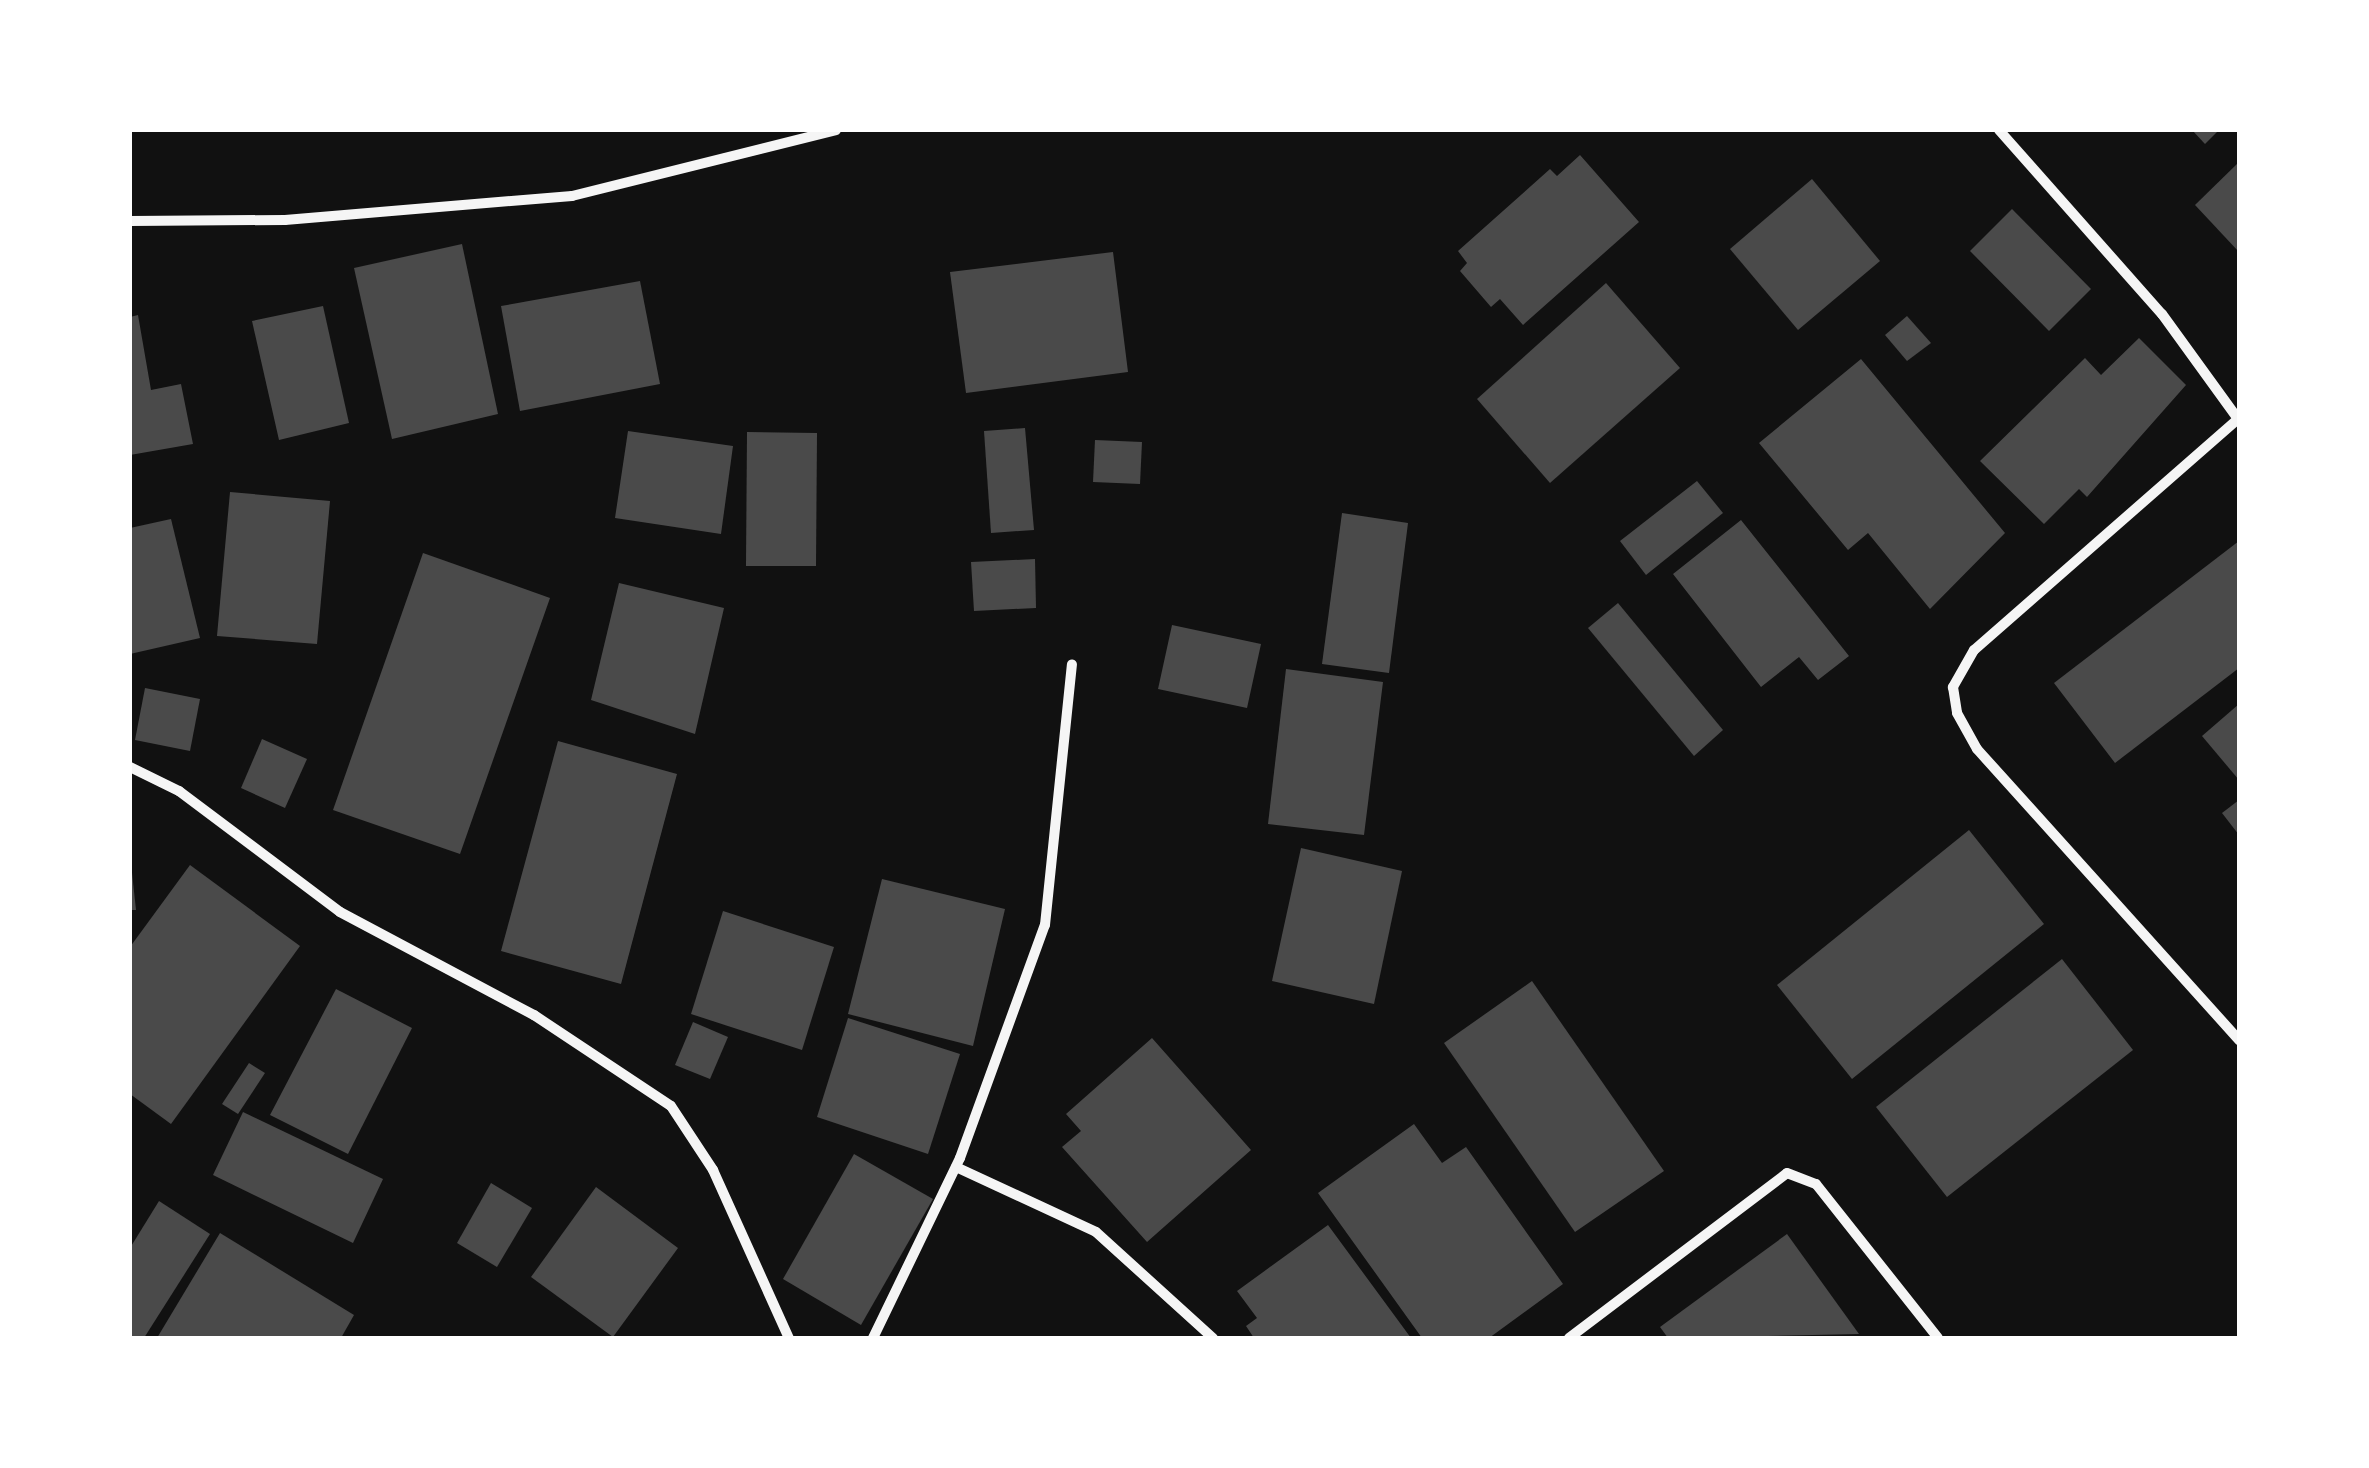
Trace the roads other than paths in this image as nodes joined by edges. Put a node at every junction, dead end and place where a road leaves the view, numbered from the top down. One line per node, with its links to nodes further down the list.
1 (836, 130): 3 (street)
2 (1999, 130): 4 (street)
3 (130, 221)
4 (2238, 418): 7 (street)
5 (1072, 664): 8 (street)
6 (130, 767): 9 (street)
7 (2239, 1040)
8 (956, 1166): 10 (street); 11 (street)
9 (789, 1338)
10 (872, 1338)
11 (1214, 1338)
12 (1569, 1338): 13 (street)
13 (1938, 1338)

